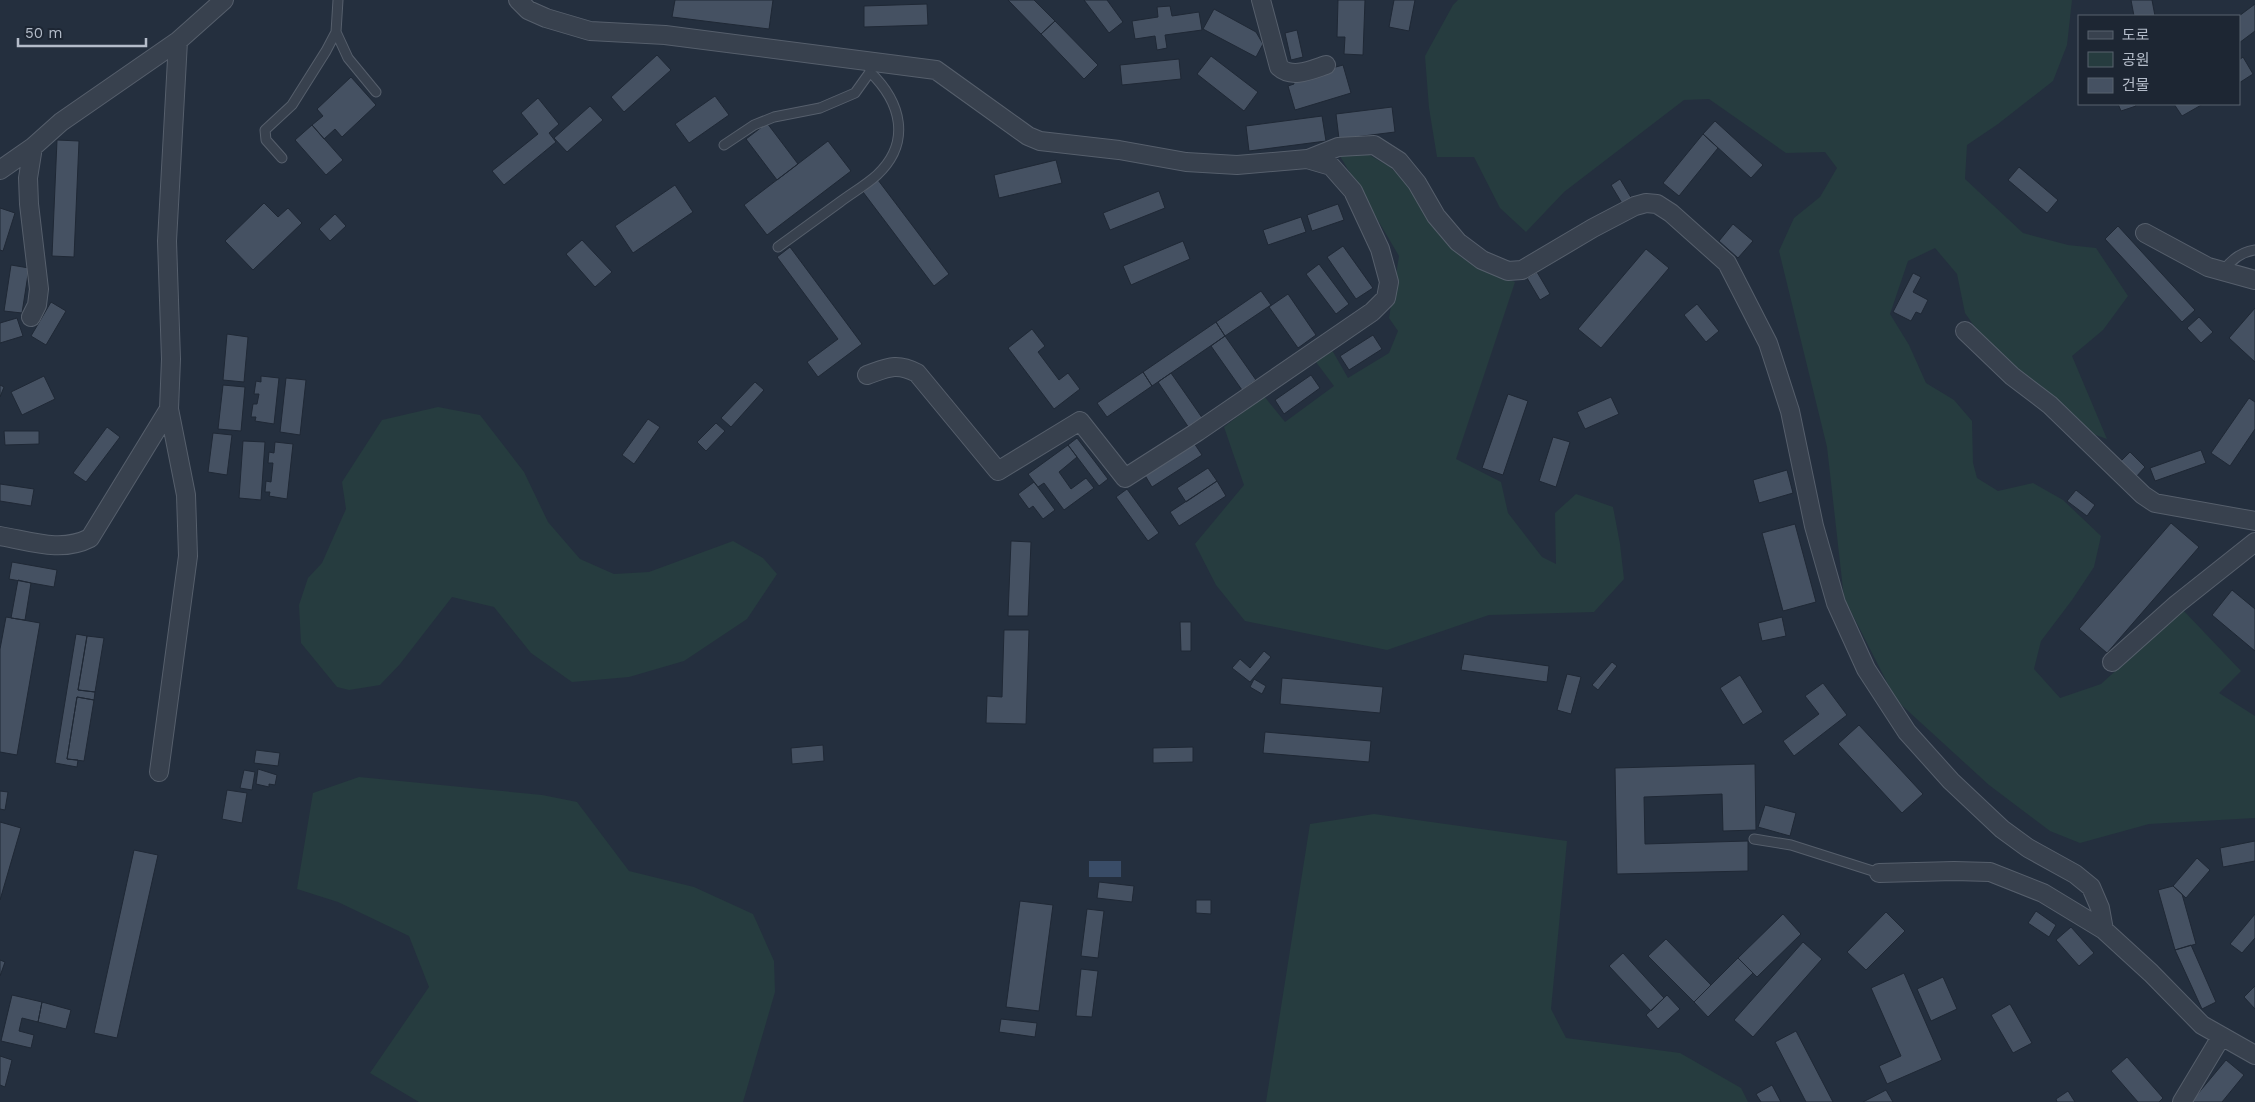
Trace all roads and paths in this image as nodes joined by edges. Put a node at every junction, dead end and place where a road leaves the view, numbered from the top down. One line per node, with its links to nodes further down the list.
1 (224, 0): 6 (street)
2 (338, 0): 5 (lane)
3 (518, 0): 8 (street)
4 (1261, 0): 7 (street)
5 (336, 32): 9 (lane); 12 (lane)
6 (178, 40): 11 (street); 23 (street)
7 (1326, 65)
8 (869, 67): 10 (lane); 13 (street); 16 (lane)
9 (376, 92)
10 (724, 144)
11 (33, 147): 14 (street); 20 (street)
12 (282, 158)
13 (1308, 159): 22 (street); 31 (street)
14 (0, 170)
15 (2145, 233): 18 (street)
16 (778, 247)
17 (2255, 250): 18 (lane)
18 (2223, 271): 19 (street)
19 (2255, 280)
20 (31, 317)
21 (1965, 332): 24 (street)
22 (867, 375)
23 (169, 410): 25 (street); 28 (street)
24 (2255, 520)
25 (0, 536)
26 (2255, 542): 27 (street)
27 (2112, 662)
28 (159, 772)
29 (1754, 839): 30 (lane)
30 (1879, 873): 31 (street)
31 (2104, 930): 32 (street)
32 (2221, 1037): 33 (street); 34 (street)
33 (2255, 1055)
34 (2182, 1102)

